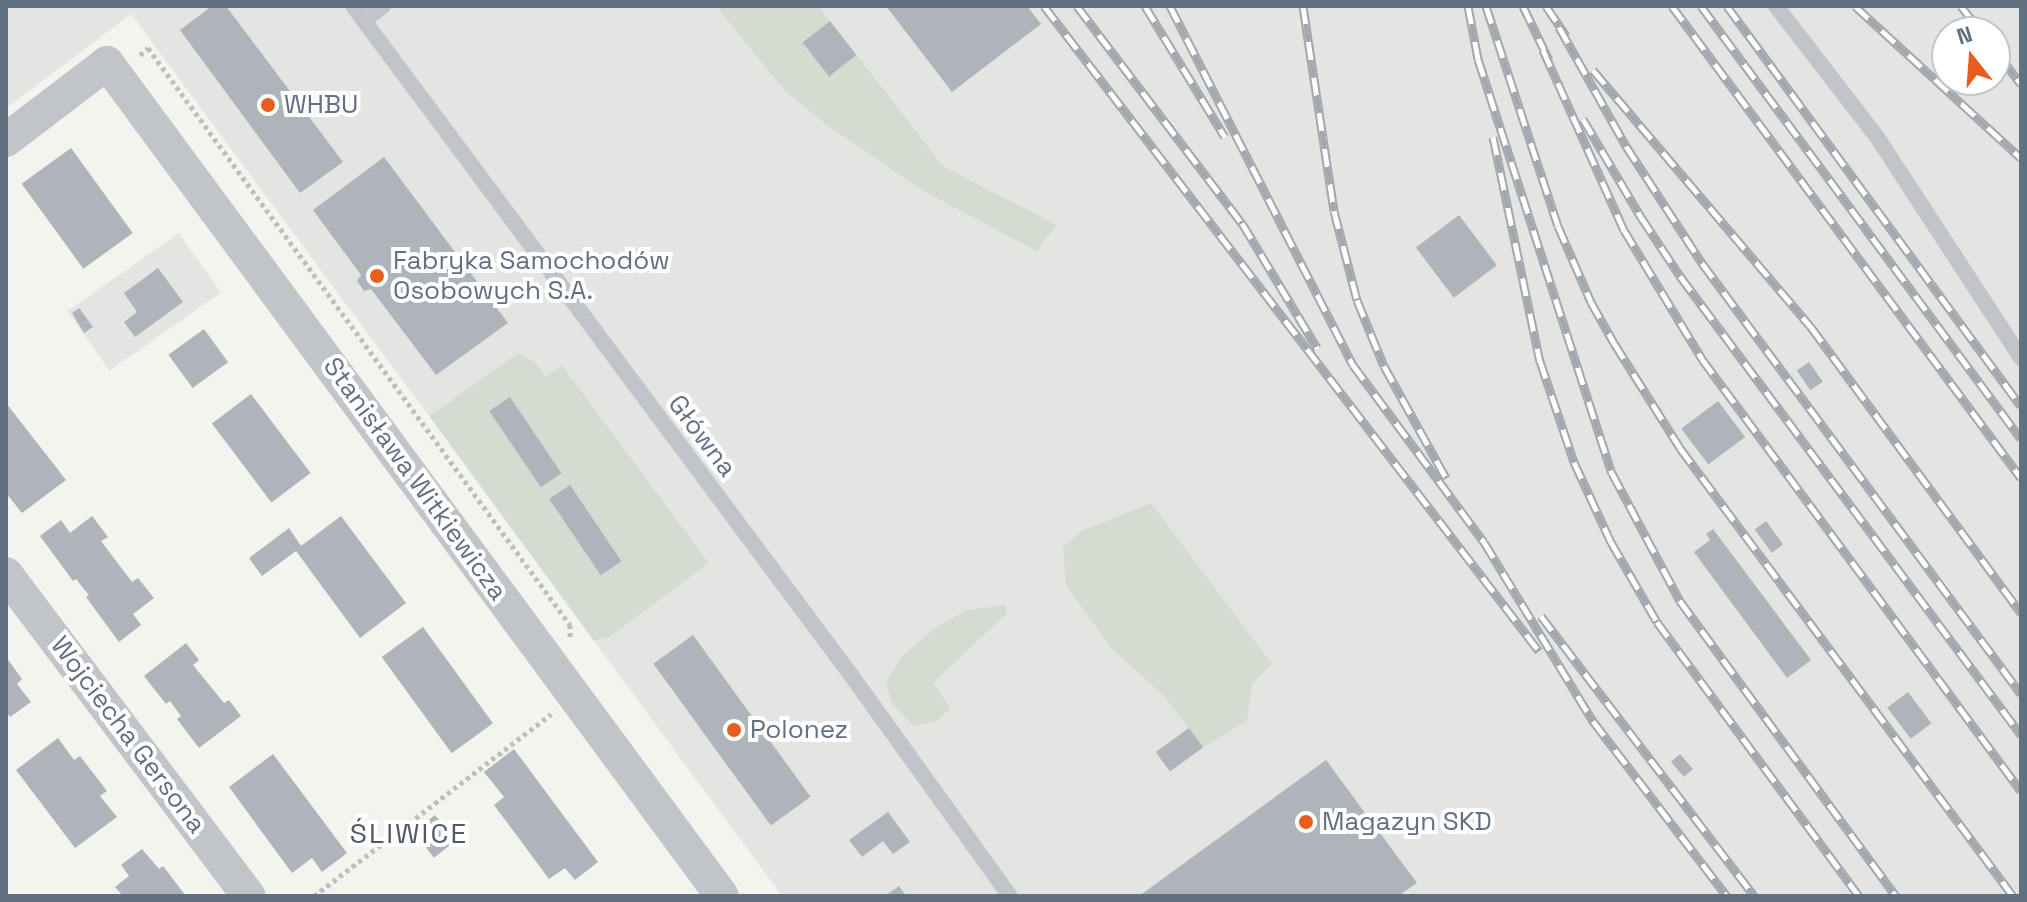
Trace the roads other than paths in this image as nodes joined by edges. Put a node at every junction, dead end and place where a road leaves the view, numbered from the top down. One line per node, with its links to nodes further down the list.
1 (353, 6): 4 (lane, Główna)
2 (383, 6): 4 (lane)
3 (1776, 6): 6 (lane)
4 (364, 20): 10 (lane, Główna)
5 (6, 140): 9 (street, Stanisława Witkiewicza)
6 (2021, 358)
7 (6, 574): 8 (street, Wojciecha Gersona)
8 (249, 896)
9 (722, 896)
10 (1010, 896)

